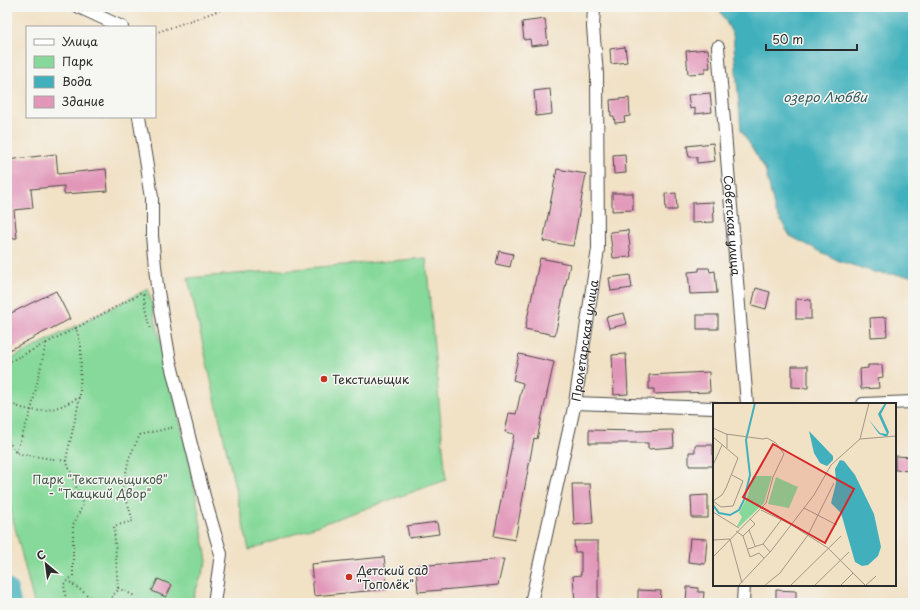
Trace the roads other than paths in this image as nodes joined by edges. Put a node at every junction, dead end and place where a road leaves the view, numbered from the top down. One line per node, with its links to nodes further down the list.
1 (79, 7): 3 (street)
2 (594, 7): 7 (street, Пролетарская улица)
3 (120, 26)
4 (718, 46): 8 (street, Советская улица)
5 (139, 118): 12 (street)
6 (913, 402): 9 (street)
7 (575, 403): 10 (street); 13 (street, Пролетарская улица)
8 (747, 403)
9 (888, 403)
10 (713, 408)
11 (744, 586): 14 (street)
12 (214, 603)
13 (531, 603)
14 (743, 603)

